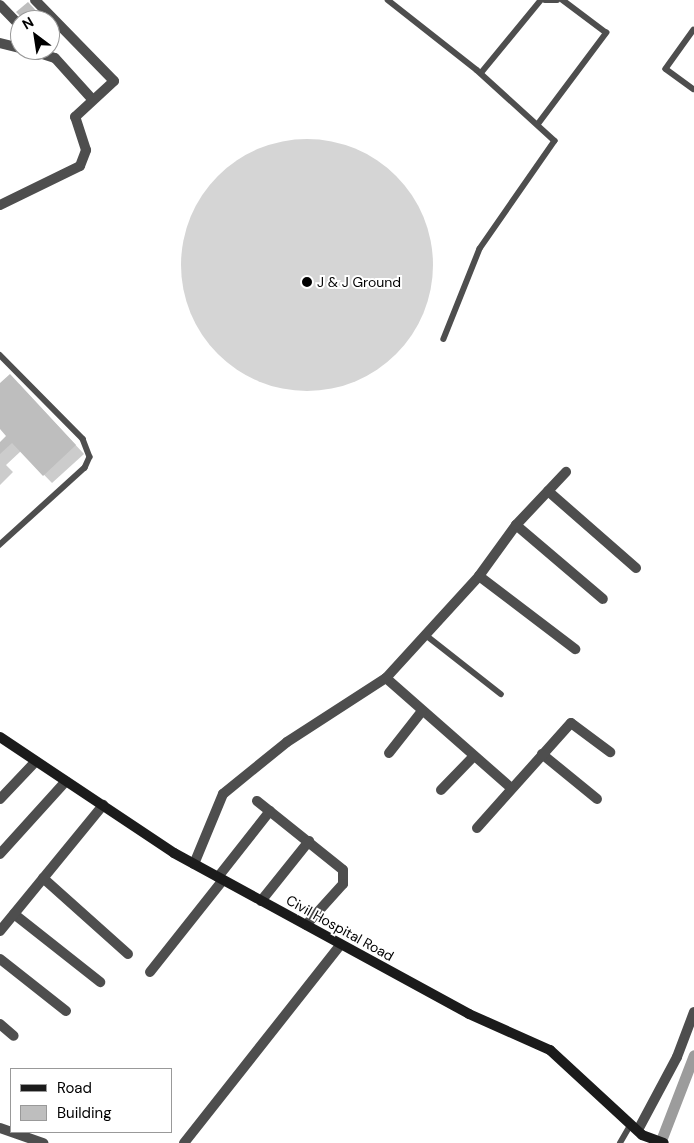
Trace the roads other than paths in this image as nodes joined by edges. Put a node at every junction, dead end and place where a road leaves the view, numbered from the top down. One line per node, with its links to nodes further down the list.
1 (35, 0): 12 (street)
2 (388, 0): 10 (lane)
3 (543, 0): 4 (lane); 10 (lane)
4 (557, 0)
5 (562, 0): 13 (lane)
6 (0, 5): 7 (street)
7 (10, 16)
8 (694, 30): 11 (lane)
9 (57, 60): 12 (street)
10 (481, 73): 13 (lane)
11 (694, 89)
12 (92, 99): 14 (street)
13 (538, 124): 15 (lane)
14 (0, 205)
15 (444, 339)
16 (0, 355): 20 (lane)
17 (566, 472): 18 (street)
18 (548, 491): 19 (street); 21 (street)
19 (516, 525): 22 (street); 23 (street)
20 (0, 545)
21 (636, 568)
22 (479, 576): 24 (street); 25 (street)
23 (603, 599)
24 (427, 636): 26 (street); 27 (lane)
25 (575, 649)
26 (386, 678): 28 (street); 46 (street)
27 (501, 694)
28 (422, 711): 31 (street); 33 (street)
29 (0, 737): 34 (street, Civil Hospital Road)
30 (610, 752): 32 (street)
31 (389, 753)
32 (542, 754): 36 (street); 39 (street)
33 (474, 756): 36 (street); 37 (street)
34 (36, 761): 35 (street, Civil Hospital Road); 38 (street)
35 (66, 781): 41 (street, Civil Hospital Road); 45 (street)
36 (512, 788): 43 (street)
37 (441, 790)
38 (0, 799)
39 (597, 799)
40 (257, 801): 42 (street)
41 (102, 805): 46 (street, Civil Hospital Road); 47 (street)
42 (270, 812): 44 (street); 48 (street)
43 (477, 828)
44 (309, 841): 49 (street); 51 (street)
45 (0, 854)
46 (194, 864): 48 (street, Civil Hospital Road)
47 (43, 878): 50 (street); 54 (street)
48 (220, 878): 49 (street, Civil Hospital Road); 56 (street)
49 (261, 901): 51 (street, Civil Hospital Road)
50 (14, 914): 52 (street); 57 (street)
51 (306, 925): 53 (street, Civil Hospital Road)
52 (0, 931)
53 (341, 944): 62 (street, Civil Hospital Road); 65 (street)
54 (128, 954)
55 (0, 959): 58 (street)
56 (150, 972)
57 (100, 982)
58 (66, 1011)
59 (694, 1012): 62 (street)
60 (0, 1024): 61 (street)
61 (14, 1036)
62 (637, 1130): 66 (lane); 67 (street, Civil Hospital Road)
63 (14, 1133): 64 (street)
64 (43, 1143)
65 (184, 1143)
66 (620, 1143)
67 (664, 1143)

